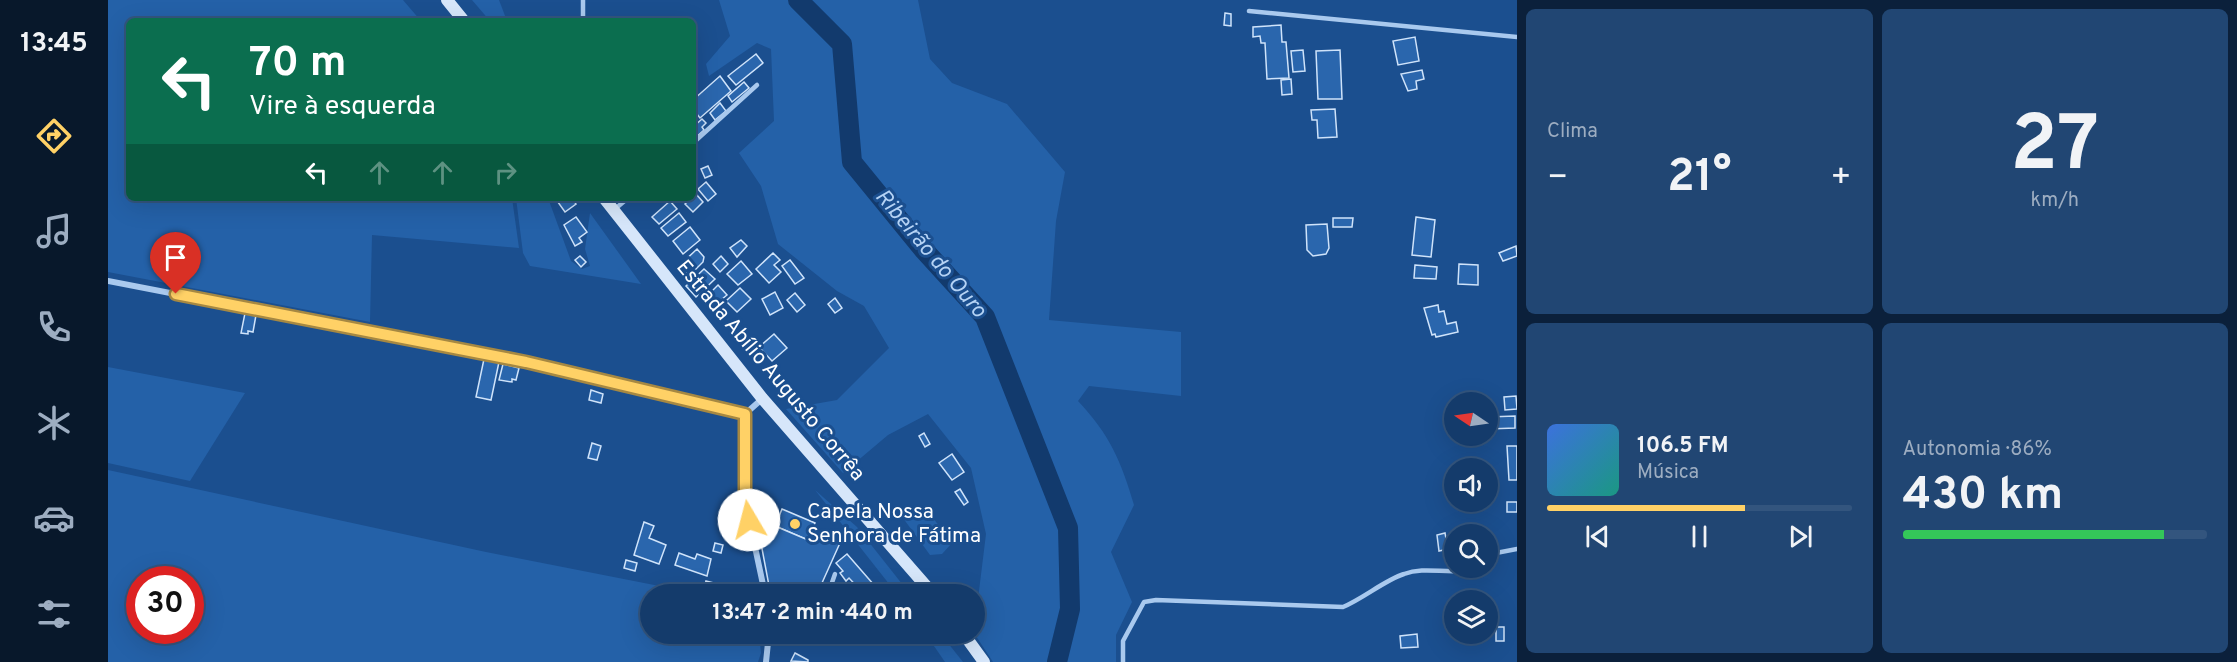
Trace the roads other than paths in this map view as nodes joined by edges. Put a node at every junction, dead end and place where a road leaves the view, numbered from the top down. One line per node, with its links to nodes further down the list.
1 (447, 0): 4 (main road)
2 (583, 0): 5 (lane)
3 (1249, 11): 6 (lane)
4 (462, 18)
5 (583, 18)
6 (1517, 37)
7 (757, 85): 8 (lane)
8 (696, 140)
9 (606, 201): 11 (main road, Estrada Abílio Augusto Corrêa)
10 (624, 201): 11 (lane)
11 (613, 210): 13 (main road, Estrada Abílio Augusto Corrêa)
12 (108, 281): 14 (street)
13 (762, 398): 14 (street); 21 (main road, Estrada Abílio Augusto Corrêa)
14 (745, 414): 19 (street)
15 (1517, 549): 16 (lane)
16 (1498, 553)
17 (1444, 571): 26 (lane)
18 (835, 574): 20 (lane)
19 (763, 584)
20 (832, 584)
21 (924, 584)
22 (768, 644): 24 (street)
23 (971, 644): 25 (main road)
24 (766, 662)
25 (984, 662)
26 (1123, 662)

